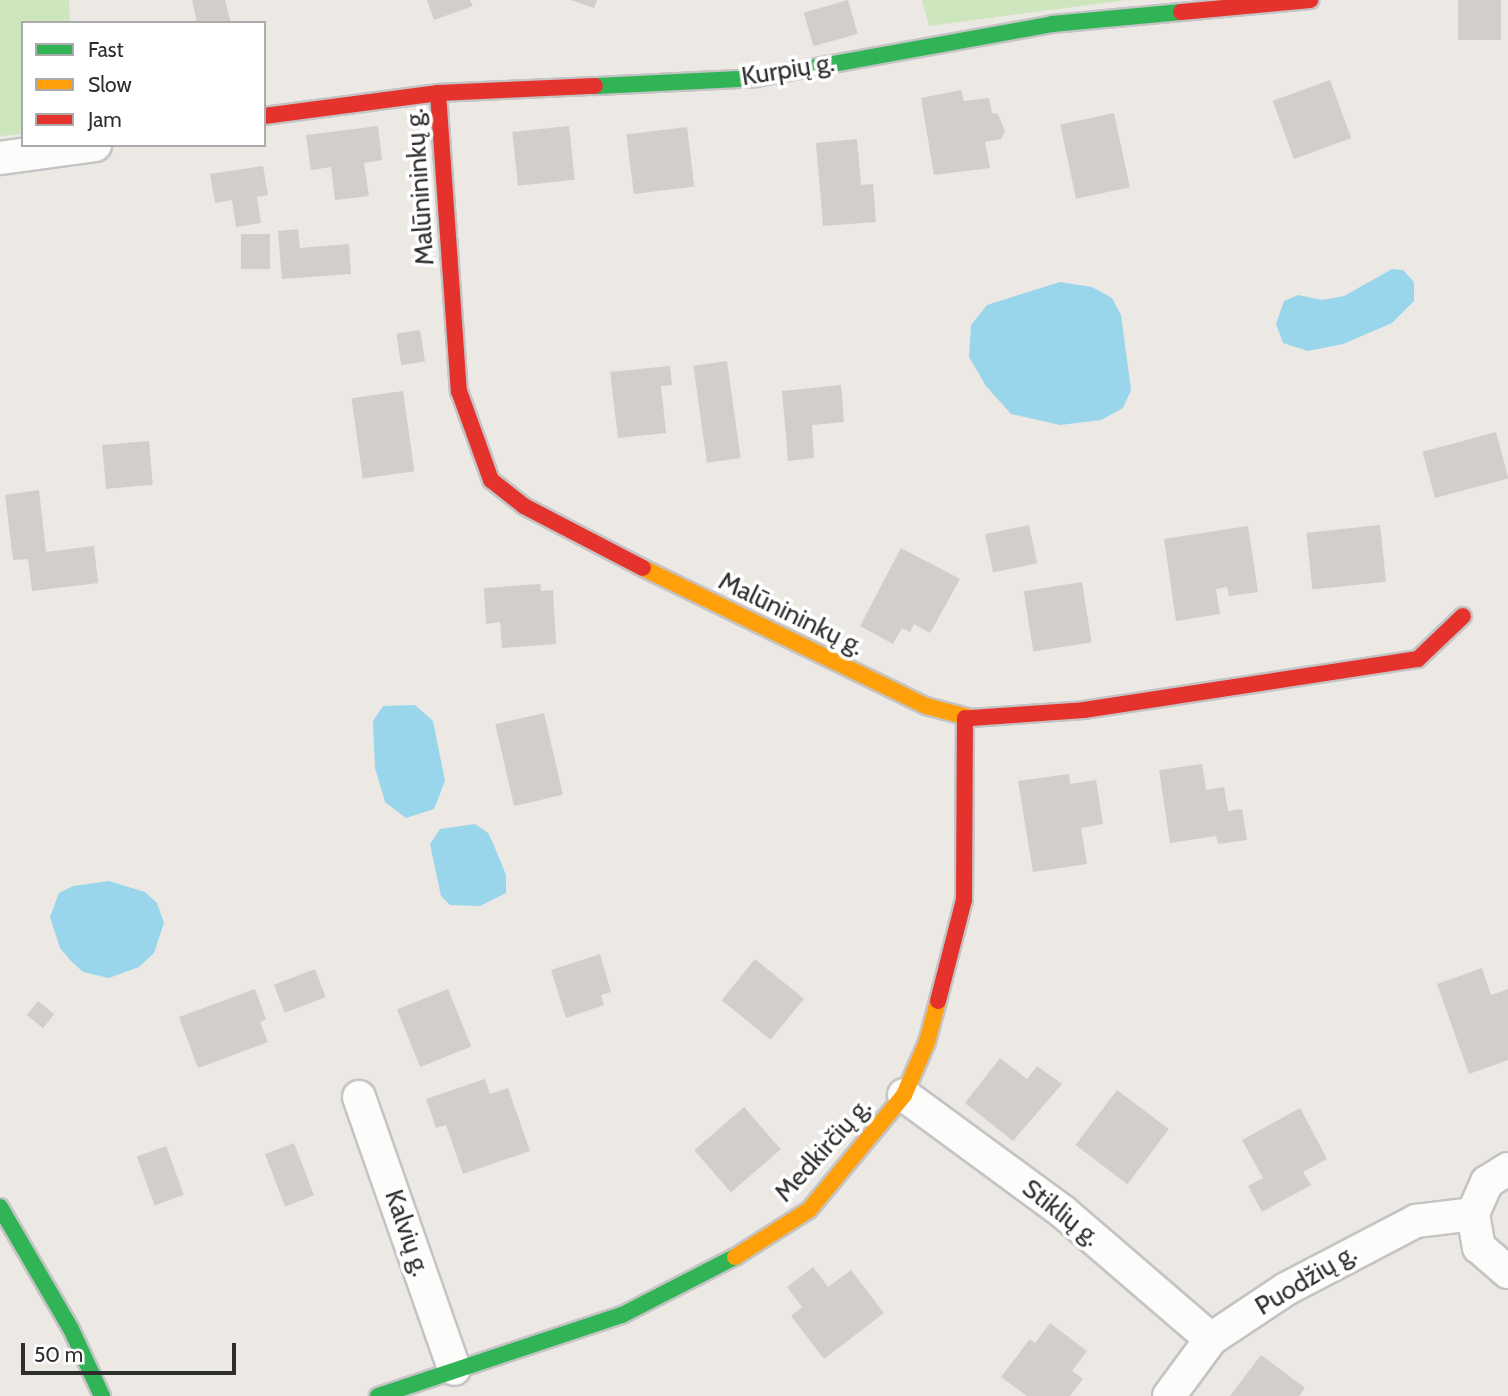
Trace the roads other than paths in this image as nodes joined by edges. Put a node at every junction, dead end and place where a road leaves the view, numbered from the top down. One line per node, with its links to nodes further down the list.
1 (1310, 0): 2 (street, Kurpių g.)
2 (438, 93): 3 (street, Kurpių g.); 7 (street, Malūnininkų g.)
3 (266, 116)
4 (80, 147): 5 (street)
5 (0, 158)
6 (1463, 616): 7 (street, Malūnininkų g.)
7 (965, 718): 8 (street, Medkirčių g.)
8 (904, 1095): 14 (street, Stiklių g.); 15 (street, Medkirčių g.)
9 (359, 1097): 15 (street, Kalvių g.)
10 (1508, 1169): 12 (street)
11 (0, 1207): 16 (street)
12 (1473, 1214): 13 (street); 14 (street, Puodžių g.)
13 (1508, 1272)
14 (1211, 1339): 18 (street, Puodžių g.)
15 (454, 1369): 17 (street, Medkirčių g.)
16 (102, 1396)
17 (377, 1396)
18 (1169, 1396)

